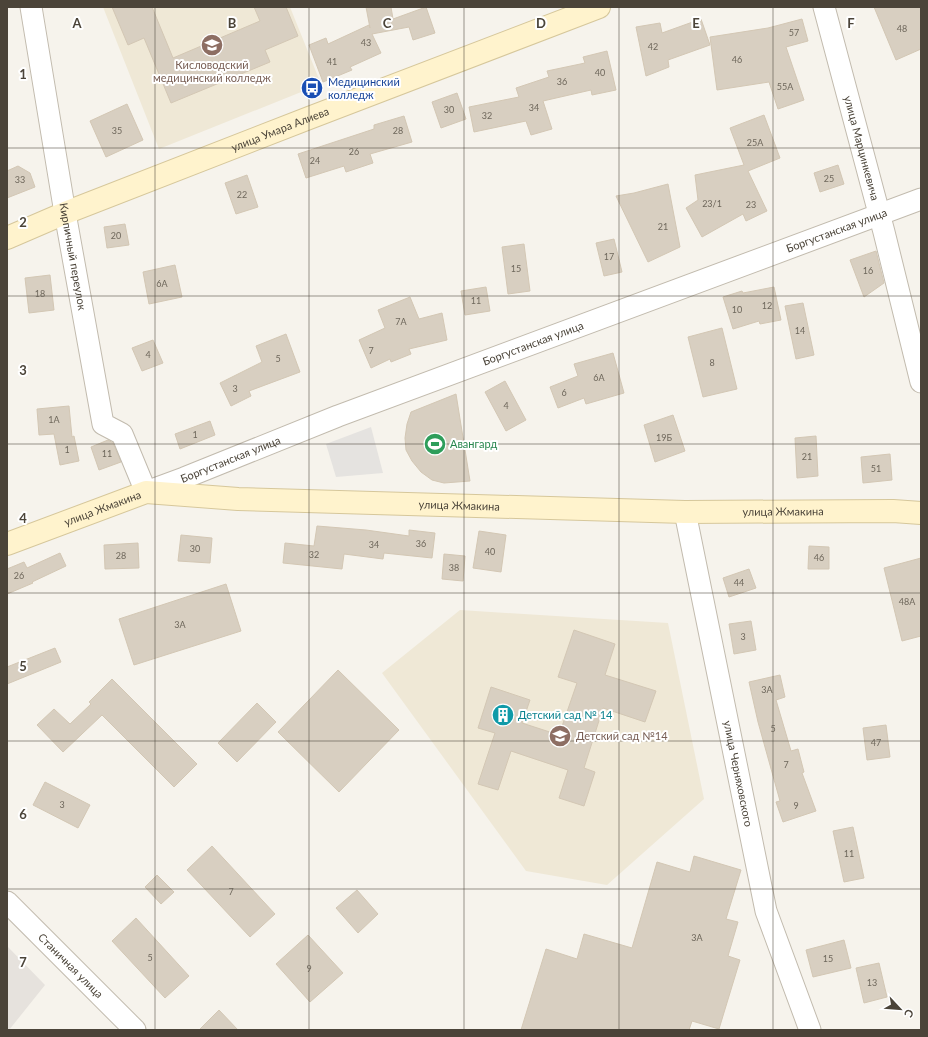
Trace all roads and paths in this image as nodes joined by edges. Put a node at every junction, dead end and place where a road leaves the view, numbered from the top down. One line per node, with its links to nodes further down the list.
1 (31, 7): 5 (street, Кирпичный переулок)
2 (599, 7): 5 (street, улица Умара Алиева)
3 (824, 7): 6 (street, улица Марцинкевича)
4 (921, 199): 6 (street, Боргустанская улица)
5 (65, 213): 7 (street, улица Умара Алиева); 9 (street, Кирпичный переулок)
6 (879, 215): 8 (street, улица Марцинкевича); 9 (street, Боргустанская улица)
7 (7, 238)
8 (921, 382)
9 (146, 492): 10 (street, улица Жмакина); 12 (street, улица Жмакина)
10 (685, 512): 11 (street, улица Жмакина); 15 (street, улица Черняховского)
11 (921, 513)
12 (7, 544)
13 (7, 902): 14 (street, Станичная улица)
14 (135, 1030)
15 (810, 1030)

